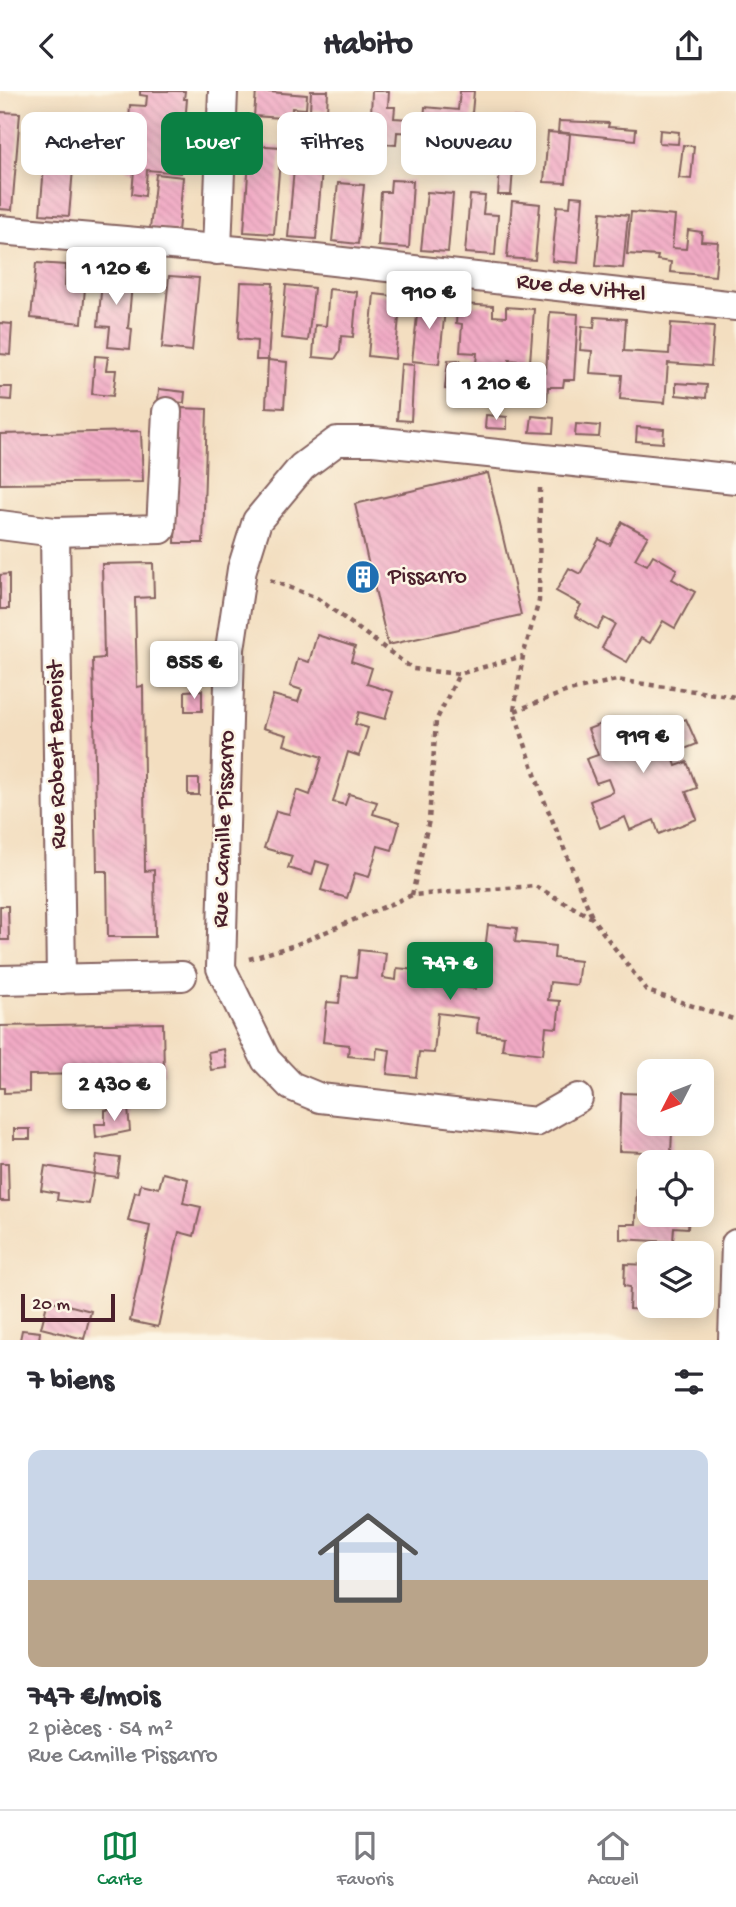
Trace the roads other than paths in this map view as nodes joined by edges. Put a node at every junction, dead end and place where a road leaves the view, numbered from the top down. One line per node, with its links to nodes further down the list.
1 (223, 91): 3 (street)
2 (0, 230): 3 (street, Rue de Vittel)
3 (217, 250): 4 (street, Rue de Vittel)
4 (736, 306)
5 (167, 412): 8 (street)
6 (736, 479): 12 (street, Rue Camille Pissarro)
7 (0, 525): 8 (street)
8 (55, 532): 10 (street, Rue Robert Benoist)
9 (182, 976): 10 (street)
10 (61, 979): 11 (street)
11 (0, 980)
12 (578, 1098)
13 (736, 1244): 14 (street)
14 (733, 1340)

